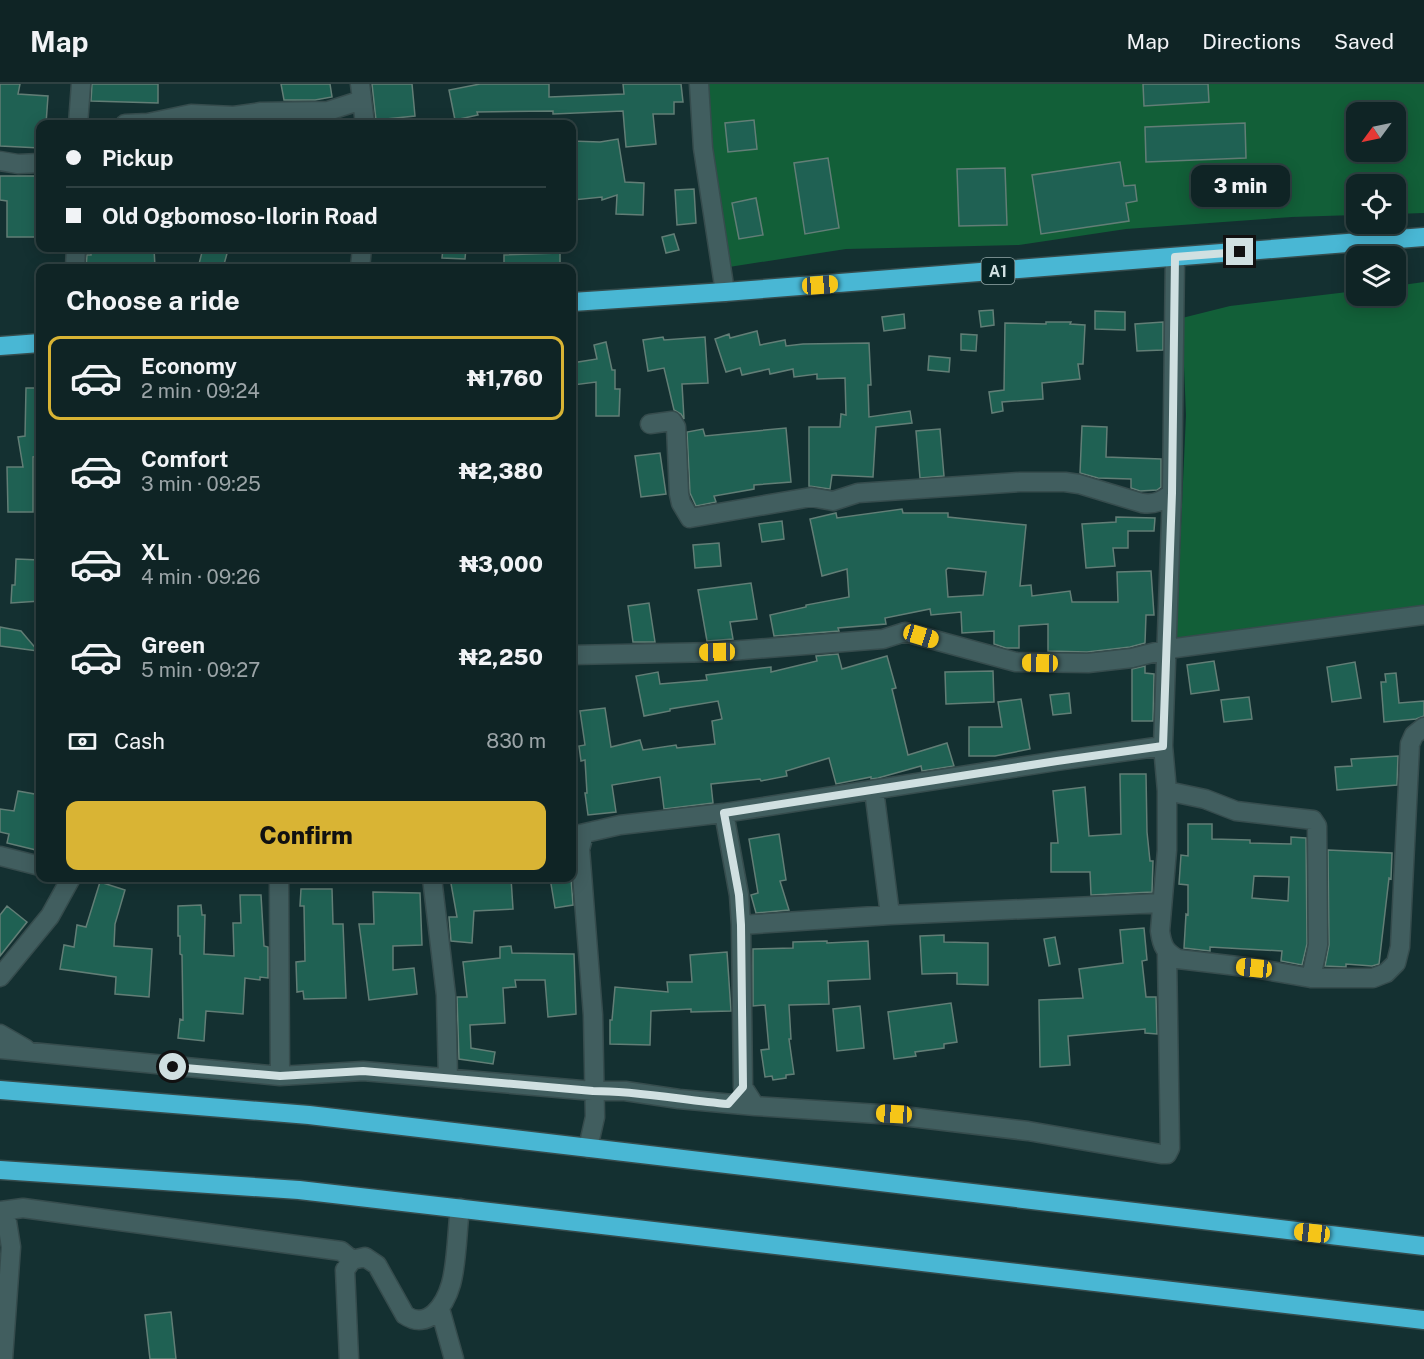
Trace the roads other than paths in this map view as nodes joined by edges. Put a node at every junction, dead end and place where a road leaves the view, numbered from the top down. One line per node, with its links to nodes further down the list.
1 (81, 84): 4 (street)
2 (699, 84): 11 (street)
3 (361, 92): 5 (street); 6 (street)
4 (78, 120)
5 (162, 120)
6 (364, 120)
7 (0, 161): 8 (street)
8 (36, 163)
9 (1424, 237): 10 (highway, A1)
10 (1175, 257): 11 (highway, A1); 16 (street)
11 (725, 292): 12 (highway, A1)
12 (576, 302)
13 (36, 343): 14 (highway)
14 (0, 346)
15 (650, 424): 16 (street)
16 (1172, 493): 18 (street)
17 (1424, 615): 18 (street)
18 (1168, 649): 19 (street); 21 (street)
19 (576, 655)
20 (1424, 727): 36 (street)
21 (1163, 746): 22 (street); 23 (street)
22 (874, 790): 24 (street); 32 (street)
23 (1167, 790): 31 (street); 36 (street)
24 (724, 813): 25 (street); 33 (street)
25 (578, 835): 44 (street)
26 (0, 856): 27 (street)
27 (36, 865)
28 (69, 882): 35 (street)
29 (279, 882): 40 (street)
30 (432, 882): 41 (street)
31 (1162, 903): 32 (street); 34 (street)
32 (890, 915): 33 (street)
33 (741, 925): 42 (street)
34 (1167, 954): 36 (street); 46 (street)
35 (0, 977)
36 (1311, 978)
37 (0, 1034): 39 (street)
38 (0, 1049): 39 (street)
39 (30, 1052): 40 (street)
40 (280, 1076): 41 (street)
41 (448, 1078): 44 (street)
42 (743, 1087): 45 (street); 46 (street)
43 (0, 1090): 47 (highway)
44 (593, 1091): 45 (street); 47 (street)
45 (728, 1104): 46 (street)
46 (755, 1106)
47 (588, 1148): 51 (highway)
48 (0, 1170): 49 (highway)
49 (460, 1208): 53 (street); 54 (highway)
50 (0, 1212): 52 (street); 55 (street)
51 (1424, 1246)
52 (352, 1260): 53 (street); 56 (street)
53 (440, 1309): 57 (street)
54 (1424, 1320)
55 (3, 1359)
56 (349, 1359)
57 (454, 1359)

